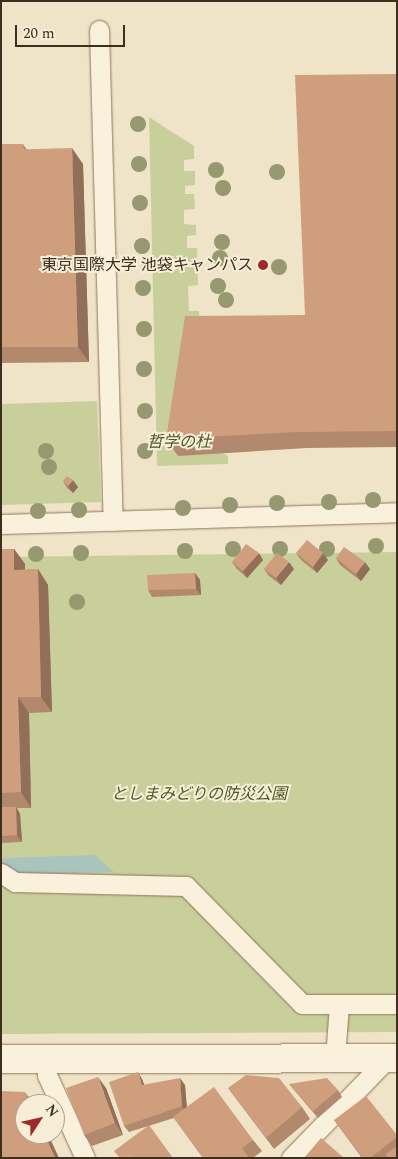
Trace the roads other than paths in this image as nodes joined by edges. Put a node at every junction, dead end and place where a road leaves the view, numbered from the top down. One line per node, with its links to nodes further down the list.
1 (99, 30): 3 (lane)
2 (397, 512): 3 (lane)
3 (113, 521): 4 (lane)
4 (1, 524)
5 (1, 873): 7 (lane)
6 (397, 1004): 7 (lane)
7 (338, 1005): 8 (lane)
8 (335, 1058): 9 (street); 11 (street)
9 (392, 1058): 13 (lane)
10 (1, 1059): 11 (street)
11 (46, 1060): 12 (lane)
12 (85, 1158)
13 (291, 1158)

